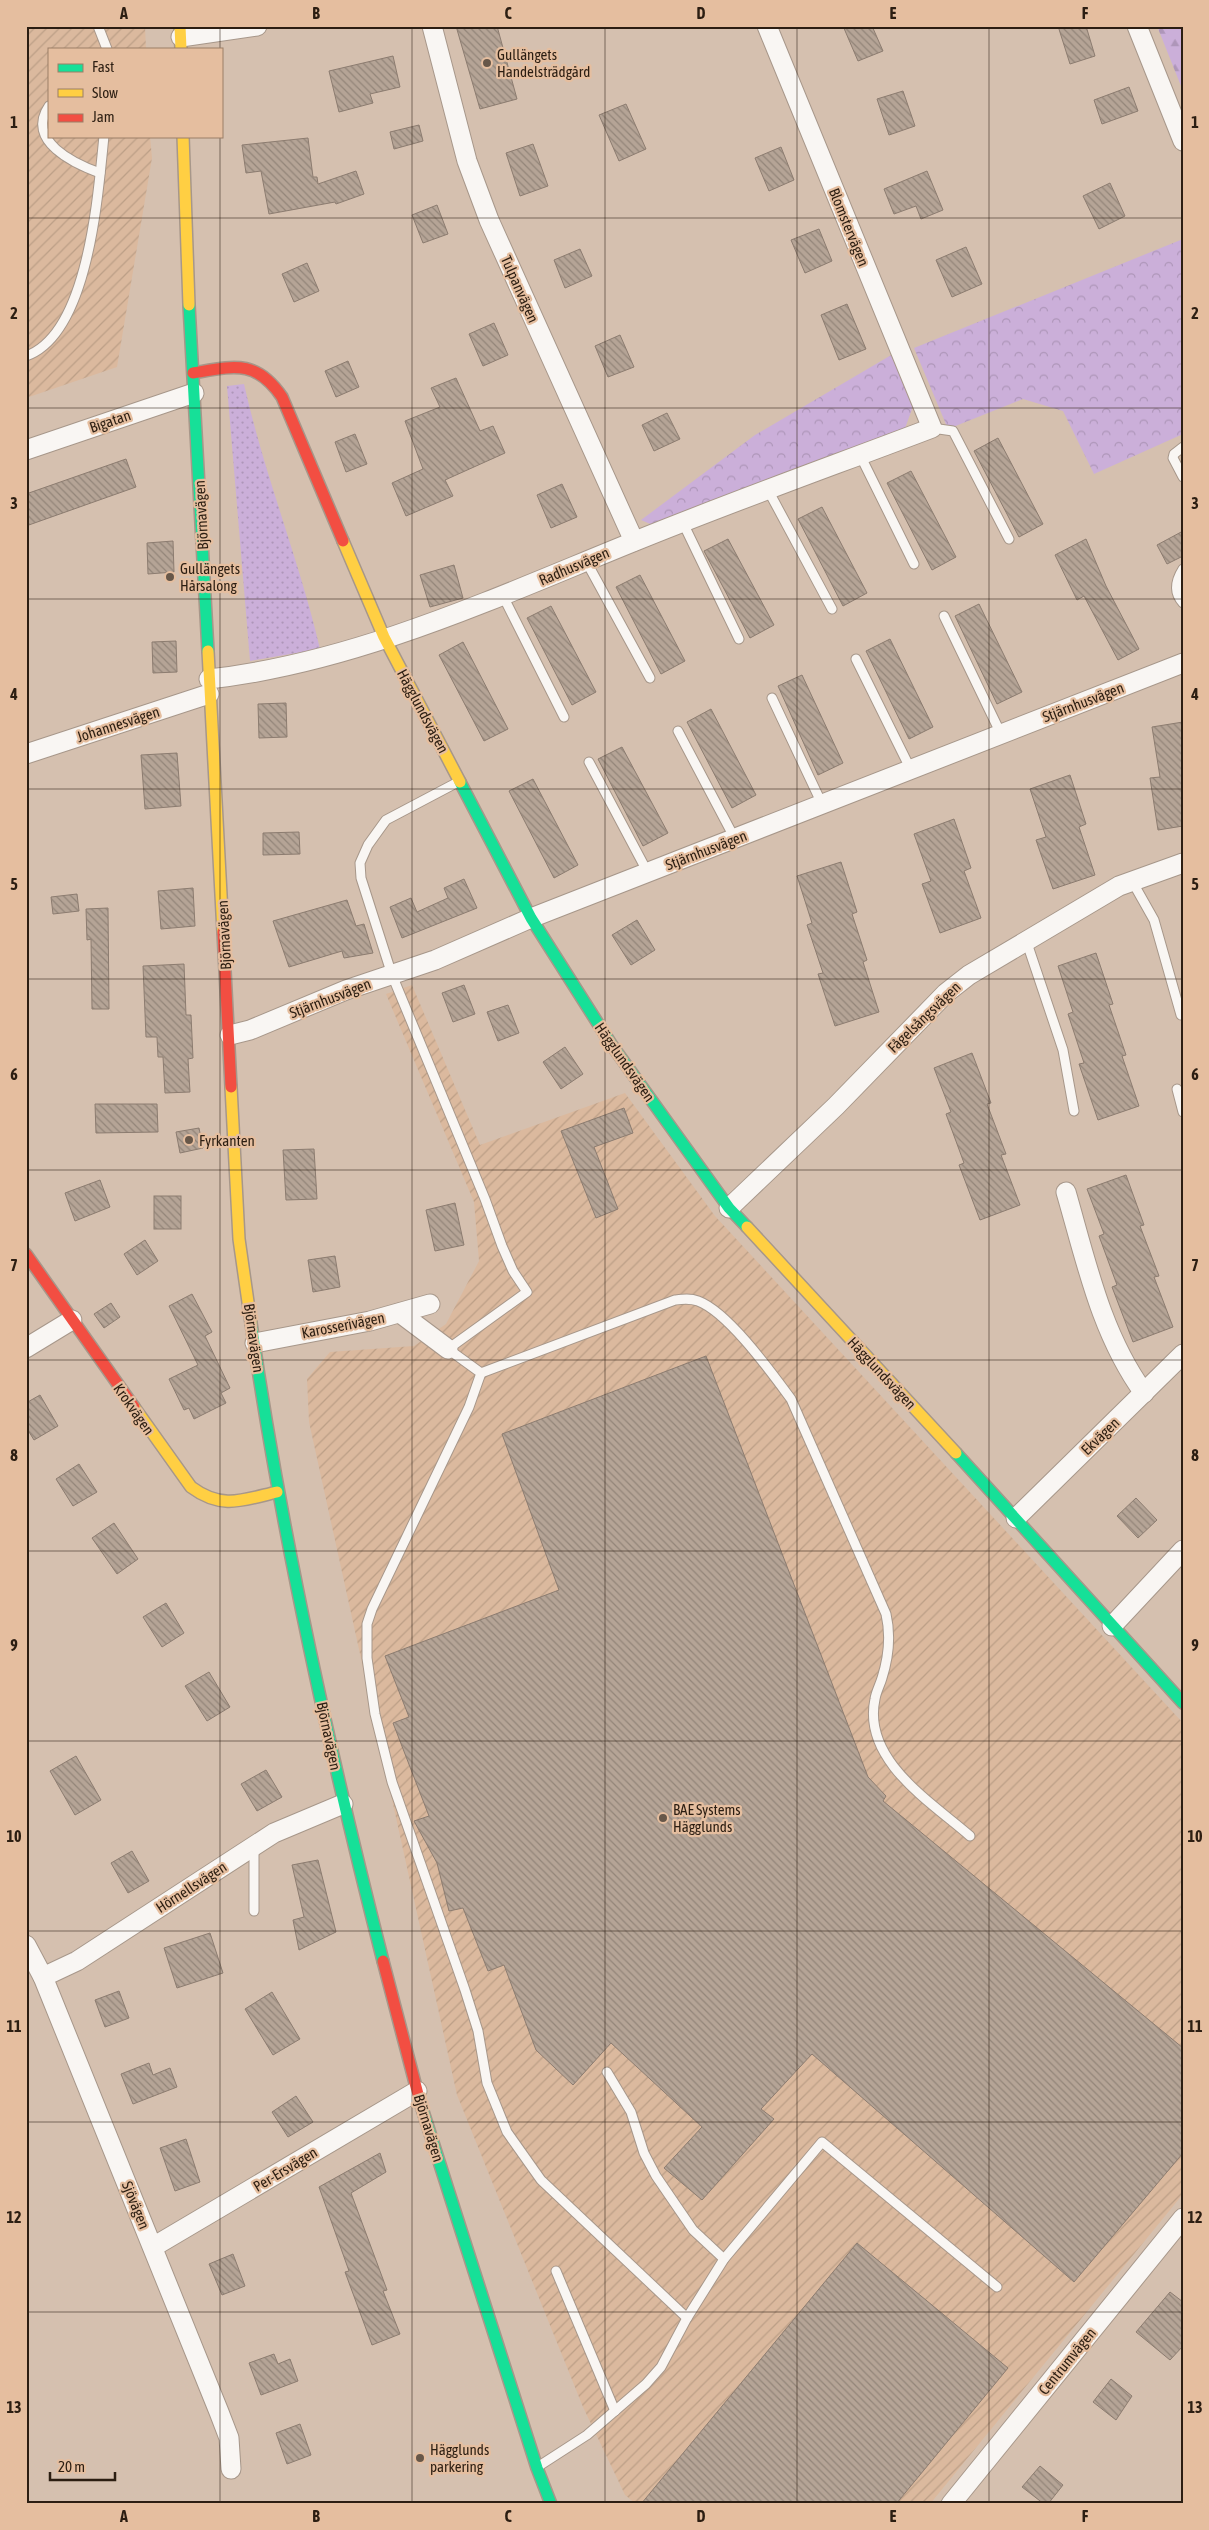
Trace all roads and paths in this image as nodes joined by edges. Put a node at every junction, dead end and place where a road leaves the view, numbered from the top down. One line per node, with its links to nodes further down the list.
1 (98, 26): 7 (lane)
2 (257, 26): 6 (street)
3 (432, 26): 24 (street, Tulpanvägen)
4 (767, 26): 16 (street, Blomstervägen)
5 (1137, 26): 11 (street)
6 (181, 37)
7 (107, 48)
8 (48, 109): 12 (lane)
9 (104, 138): 12 (lane)
10 (183, 138): 14 (main road, Björnavägen)
11 (1183, 141)
12 (100, 173): 13 (lane)
13 (26, 356)
14 (193, 373): 15 (main road, Björnavägen); 32 (main road, Hägglundsvägen)
15 (194, 392): 18 (street, Bigatan); 37 (main road, Björnavägen)
16 (932, 428): 19 (street, Radhusvägen); 23 (lane)
17 (1183, 447): 20 (lane)
18 (26, 450)
19 (860, 455): 21 (street, Radhusvägen); 26 (lane)
20 (1183, 477)
21 (768, 490): 22 (street, Radhusvägen); 30 (lane)
22 (683, 523): 24 (street, Radhusvägen); 33 (lane)
23 (1009, 539)
24 (634, 541): 25 (street, Radhusvägen)
25 (586, 561): 28 (street, Radhusvägen); 36 (lane)
26 (914, 564)
27 (1183, 568): 29 (lane)
28 (503, 596): 32 (street, Radhusvägen); 39 (lane)
29 (1183, 603)
30 (832, 609)
31 (944, 616): 41 (lane)
32 (384, 637): 37 (street, Radhusvägen); 45 (main road, Hägglundsvägen)
33 (739, 639)
34 (856, 659): 44 (lane)
35 (1183, 663): 41 (street, Stjärnhusvägen)
36 (650, 678)
37 (209, 687): 42 (street, Johannesvägen); 55 (main road, Björnavägen)
38 (772, 698): 46 (lane)
39 (564, 717)
40 (678, 731): 47 (lane)
41 (1001, 734): 44 (street, Stjärnhusvägen)
42 (26, 754)
43 (589, 762): 49 (lane)
44 (911, 770): 46 (street, Stjärnhusvägen)
45 (460, 781): 51 (main road, Hägglundsvägen); 53 (lane)
46 (822, 804): 47 (street, Stjärnhusvägen)
47 (735, 839): 49 (street, Stjärnhusvägen)
48 (1183, 862): 50 (street, Fågelsångsvägen)
49 (648, 873): 51 (street, Stjärnhusvägen)
50 (1132, 881): 52 (street, Fågelsångsvägen); 54 (lane)
51 (531, 918): 53 (street, Stjärnhusvägen); 60 (main road, Hägglundsvägen)
52 (1026, 940): 57 (lane); 60 (street, Fågelsångsvägen)
53 (392, 974): 55 (street, Stjärnhusvägen); 67 (lane)
54 (1181, 1015)
55 (230, 1035): 65 (main road, Björnavägen)
56 (1178, 1089): 58 (lane)
57 (1074, 1111)
58 (1183, 1112)
59 (1066, 1192): 70 (street)
60 (729, 1208): 72 (main road, Hägglundsvägen)
61 (26, 1254): 64 (main road, Krokvägen)
62 (430, 1304): 63 (street, Karosserivägen)
63 (400, 1312): 65 (street, Karosserivägen); 67 (street)
64 (72, 1320): 66 (street); 71 (main road, Krokvägen)
65 (255, 1342): 71 (main road, Björnavägen)
66 (26, 1348)
67 (448, 1349): 69 (lane)
68 (1183, 1354): 70 (street, Ekvägen)
69 (481, 1373): 77 (lane); 89 (lane)
70 (1144, 1393): 72 (street, Ekvägen)
71 (277, 1492): 76 (main road, Björnavägen)
72 (1016, 1518): 74 (main road, Hägglundsvägen)
73 (1183, 1550): 74 (street)
74 (1112, 1626): 75 (main road, Hägglundsvägen)
75 (1183, 1703)
76 (343, 1804): 78 (street, Hörnellsvägen); 83 (main road, Björnavägen)
77 (970, 1836)
78 (254, 1846): 79 (lane); 81 (street, Hörnellsvägen)
79 (254, 1911)
80 (26, 1945): 81 (street, Sjövägen)
81 (43, 1977): 85 (street, Sjövägen)
82 (607, 2072): 86 (lane)
83 (418, 2091): 85 (street, Per-Ersvägen); 91 (main road, Björnavägen)
84 (1183, 2218): 94 (street, Centrumvägen)
85 (153, 2247): 92 (street, Sjövägen)
86 (724, 2259): 88 (lane); 89 (lane)
87 (556, 2271): 90 (lane)
88 (997, 2287)
89 (687, 2318): 90 (lane)
90 (615, 2411): 91 (lane)
91 (537, 2468): 93 (main road, Björnavägen)
92 (231, 2469)
93 (551, 2504)
94 (950, 2504)

